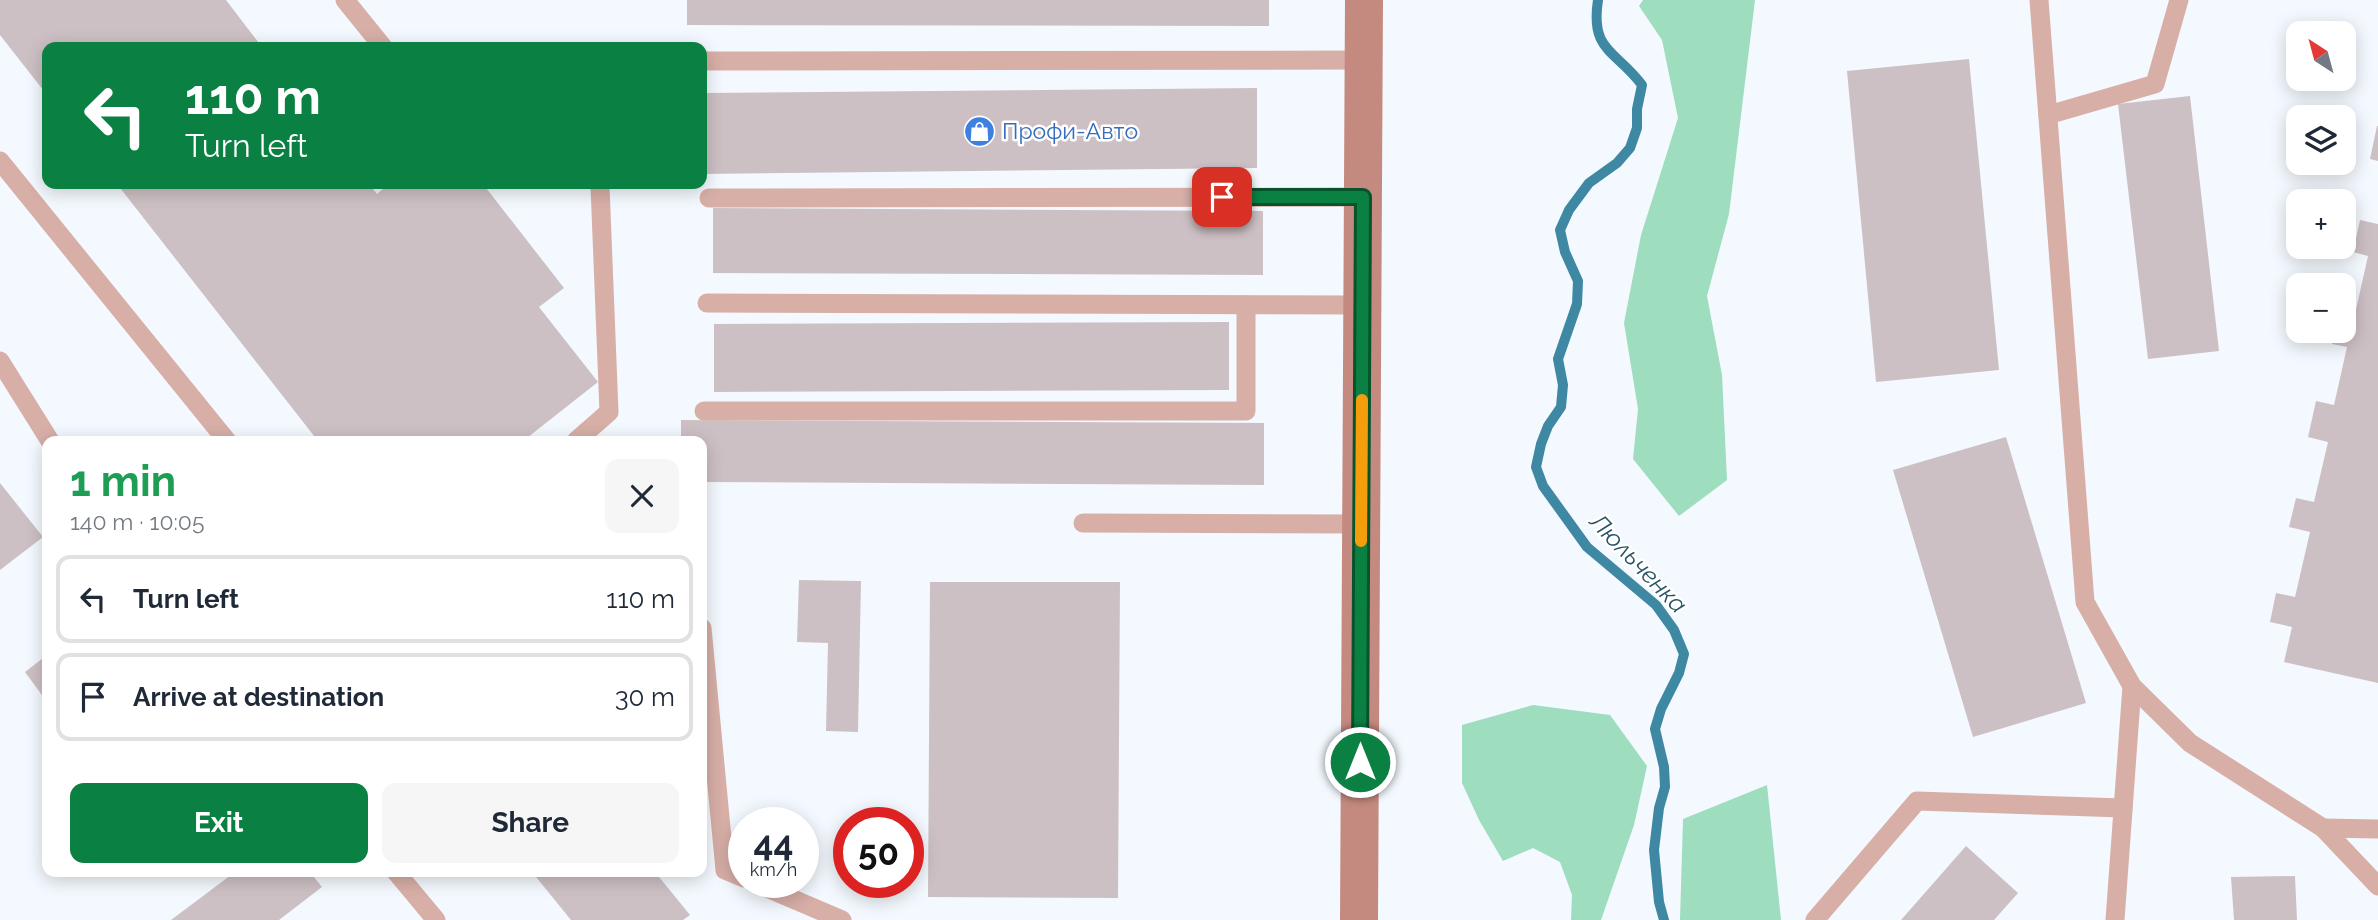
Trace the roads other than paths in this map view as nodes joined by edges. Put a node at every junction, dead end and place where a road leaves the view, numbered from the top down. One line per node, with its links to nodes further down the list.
1 (345, 0): 5 (lane)
2 (1364, 0): 6 (main road)
3 (2039, 0): 8 (lane)
4 (2179, 0): 8 (lane)
5 (379, 42)
6 (1364, 60): 7 (lane); 11 (main road)
7 (707, 61)
8 (2048, 115): 24 (lane)
9 (0, 161): 19 (lane)
10 (600, 189): 20 (lane)
11 (1363, 197): 12 (lane); 15 (main road)
12 (709, 198)
13 (707, 303): 14 (lane)
14 (1246, 305): 15 (lane); 17 (lane)
15 (1362, 305): 22 (main road)
16 (0, 360): 18 (lane)
17 (704, 411)
18 (47, 436)
19 (224, 436)
20 (582, 436)
21 (1083, 523): 22 (lane)
22 (1361, 524): 34 (main road)
23 (707, 681): 28 (lane)
24 (2132, 686): 25 (lane); 26 (lane)
25 (2123, 808): 35 (lane); 36 (lane)
26 (2323, 828): 27 (lane); 30 (lane)
27 (2378, 829)
28 (728, 871)
29 (400, 877): 32 (lane)
30 (2378, 886)
31 (790, 898): 33 (lane)
32 (436, 920)
33 (842, 920)
34 (1359, 920)
35 (1815, 920)
36 (2115, 920)

